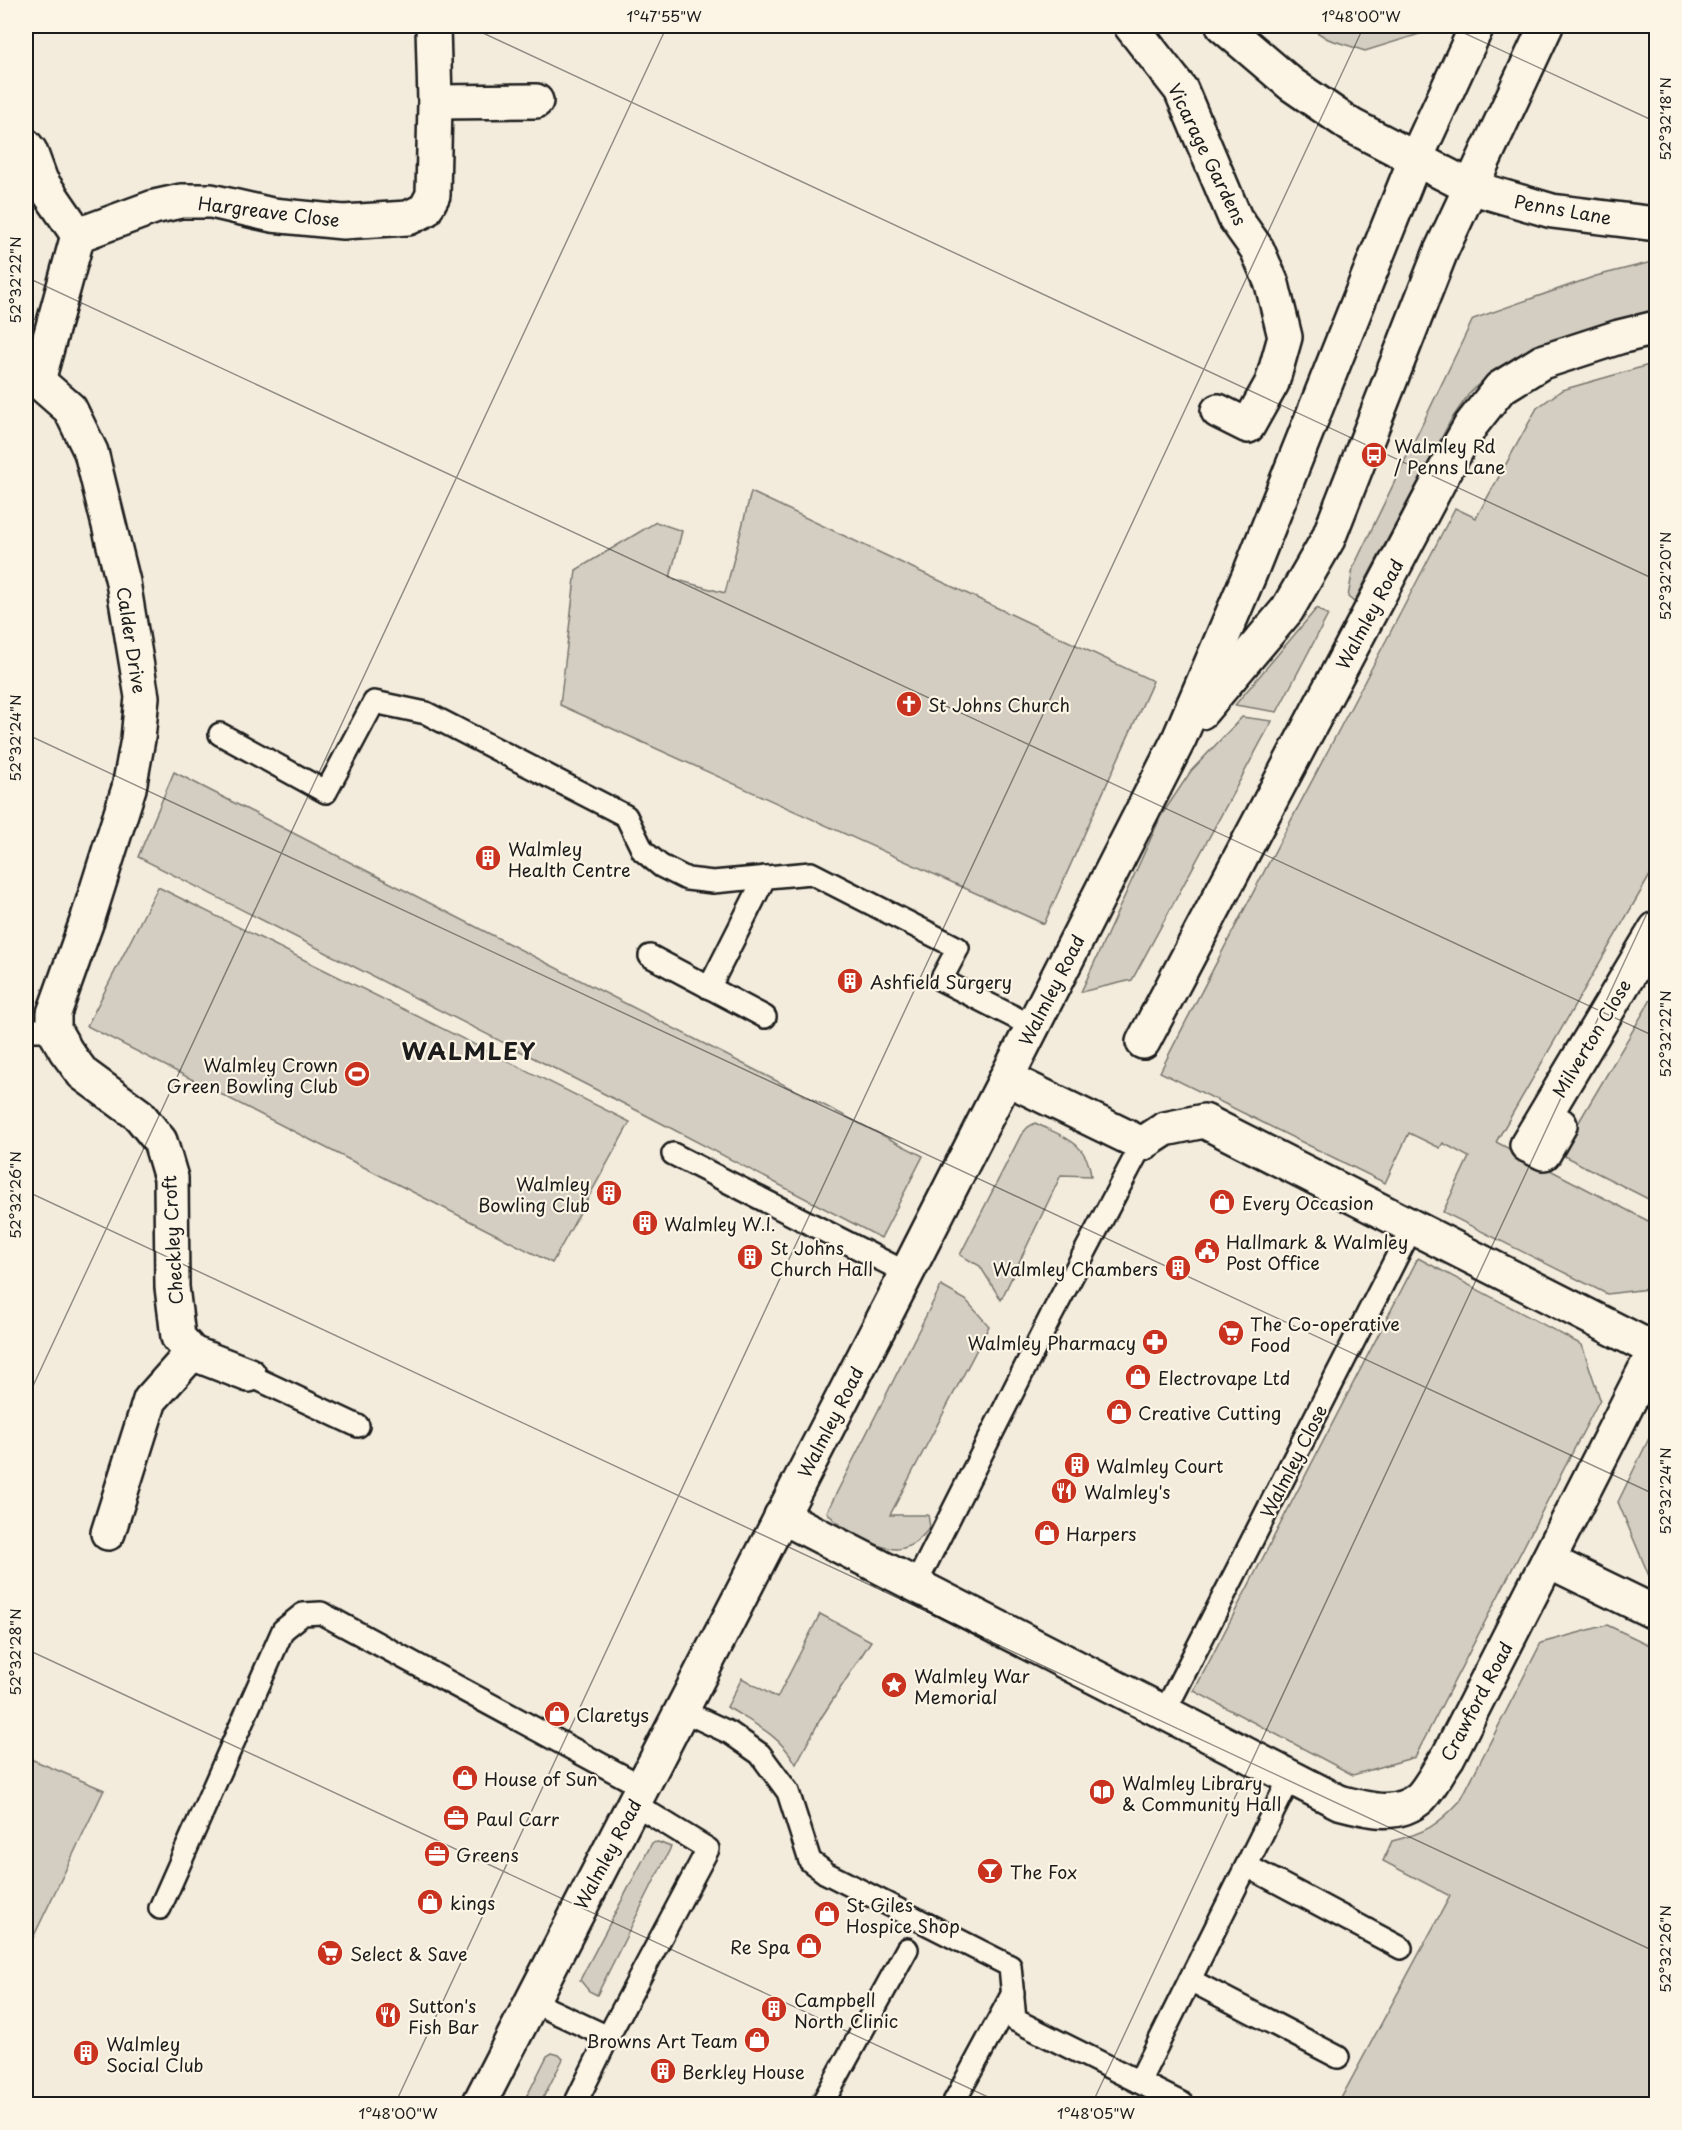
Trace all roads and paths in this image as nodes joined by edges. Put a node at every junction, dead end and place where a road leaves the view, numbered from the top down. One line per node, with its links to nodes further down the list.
1 (433, 26): 7 (street, Hargreave Close)
2 (1131, 26): 15 (street, Vicarage Gardens)
3 (1223, 26): 9 (street, Penns Lane)
4 (1477, 26): 9 (street, Walmley Road)
5 (1546, 26): 10 (street, Walmley Road)
6 (536, 101): 7 (street)
7 (435, 102): 12 (street, Hargreave Close)
8 (26, 146): 12 (street)
9 (1415, 160): 10 (street, Penns Lane); 17 (street, Walmley Road)
10 (1470, 188): 11 (street, Penns Lane); 17 (street, Walmley Road)
11 (1656, 224)
12 (78, 235): 14 (street)
13 (1656, 328): 25 (street, Walmley Road)
14 (32, 381): 24 (street, Calder Drive)
15 (1218, 411)
16 (220, 734): 18 (lane)
17 (1179, 739): 23 (street, Walmley Road)
18 (765, 877): 21 (lane); 23 (lane)
19 (1656, 929): 28 (street, Milverton Close)
20 (650, 956): 21 (lane)
21 (709, 988): 22 (lane)
22 (765, 1017)
23 (1032, 1026): 26 (street, Walmley Road)
24 (40, 1030): 27 (street, Calder Drive)
25 (1143, 1042)
26 (1005, 1078): 29 (street); 32 (street, Walmley Road)
27 (123, 1103): 34 (street, Checkley Croft)
28 (1544, 1117)
29 (1142, 1144): 31 (street); 40 (lane)
30 (674, 1154): 32 (lane)
31 (1412, 1227): 33 (street, Crawford Road); 43 (lane, Walmley Close)
32 (907, 1273): 37 (street, Walmley Road)
33 (1656, 1349): 39 (street, Crawford Road)
34 (192, 1353): 35 (street); 38 (street)
35 (249, 1375): 36 (lane)
36 (358, 1426)
37 (782, 1516): 40 (street); 42 (street, Walmley Road)
38 (108, 1533)
39 (1549, 1561): 41 (street); 44 (street, Crawford Road)
40 (916, 1584): 43 (street)
41 (1656, 1613)
42 (681, 1710): 45 (street, Walmley Road); 51 (lane)
43 (1164, 1713): 44 (street, Crawford Road)
44 (1290, 1778): 46 (lane)
45 (638, 1795): 47 (lane); 52 (street, Walmley Road); 53 (lane)
46 (1247, 1866): 48 (lane); 50 (lane)
47 (160, 1908)
48 (1401, 1948)
49 (907, 1949): 58 (lane)
50 (1190, 1980): 54 (lane); 55 (lane)
51 (1013, 1993): 55 (lane); 59 (lane)
52 (531, 2001): 53 (lane); 56 (street, Walmley Road)
53 (608, 2037): 57 (lane)
54 (1338, 2057)
55 (1139, 2082): 60 (lane)
56 (479, 2104)
57 (575, 2104)
58 (822, 2104)
59 (953, 2104)
60 (1183, 2104)

